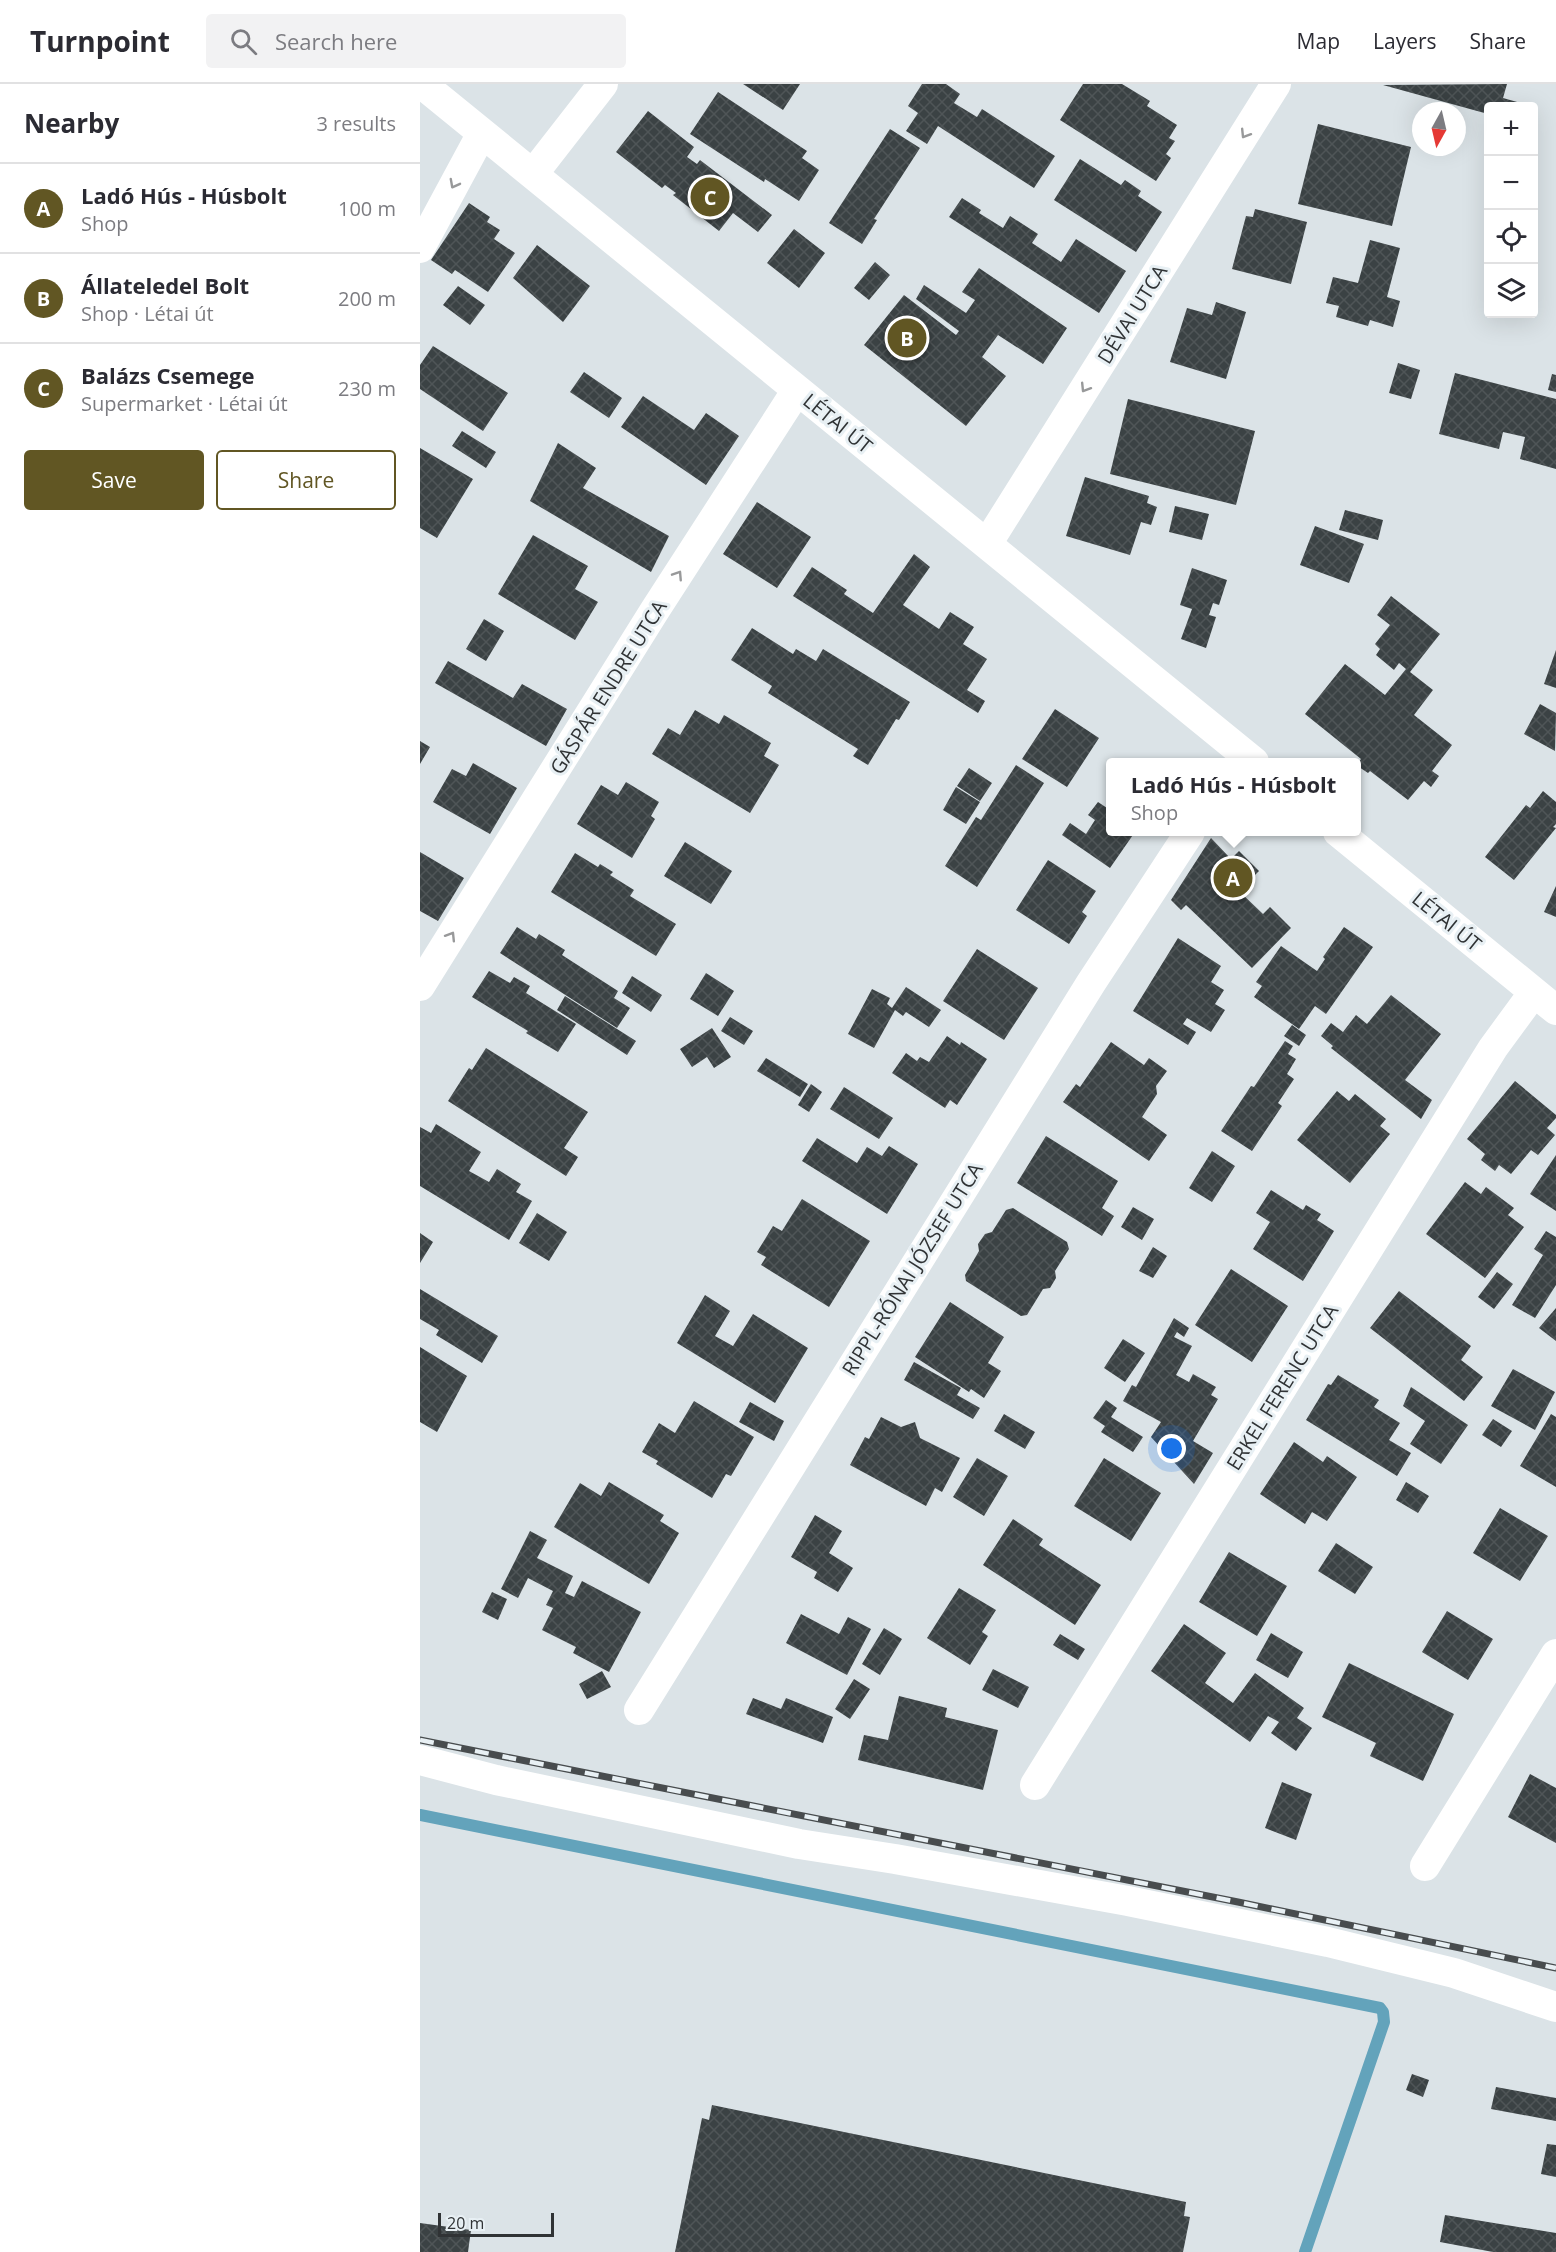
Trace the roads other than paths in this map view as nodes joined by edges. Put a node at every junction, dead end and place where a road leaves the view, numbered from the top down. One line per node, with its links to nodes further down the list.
1 (422, 84): 4 (street, LÉTAI ÚT)
2 (603, 84): 5 (street)
3 (1276, 84): 8 (street, DÉVAI UTCA, one-way to 8)
4 (482, 133): 5 (street, LÉTAI ÚT); 6 (street, one-way to 6)
5 (533, 174): 7 (street, LÉTAI ÚT)
6 (420, 248)
7 (797, 390): 8 (street, LÉTAI ÚT); 12 (street, GÁSPÁR ENDRE UTCA, one-way to 7)
8 (987, 544): 9 (street, LÉTAI ÚT)
9 (1242, 758)
10 (1187, 836): 15 (street, RIPPL-RÓNAI JÓZSEF UTCA)
11 (1344, 836): 13 (street, LÉTAI ÚT)
12 (420, 986)
13 (1545, 1001): 17 (street, ERKEL FERENC UTCA)
14 (1556, 1654): 18 (street)
15 (639, 1710)
16 (420, 1761): 19 (street)
17 (1035, 1785)
18 (1425, 1866)
19 (1556, 2007)

